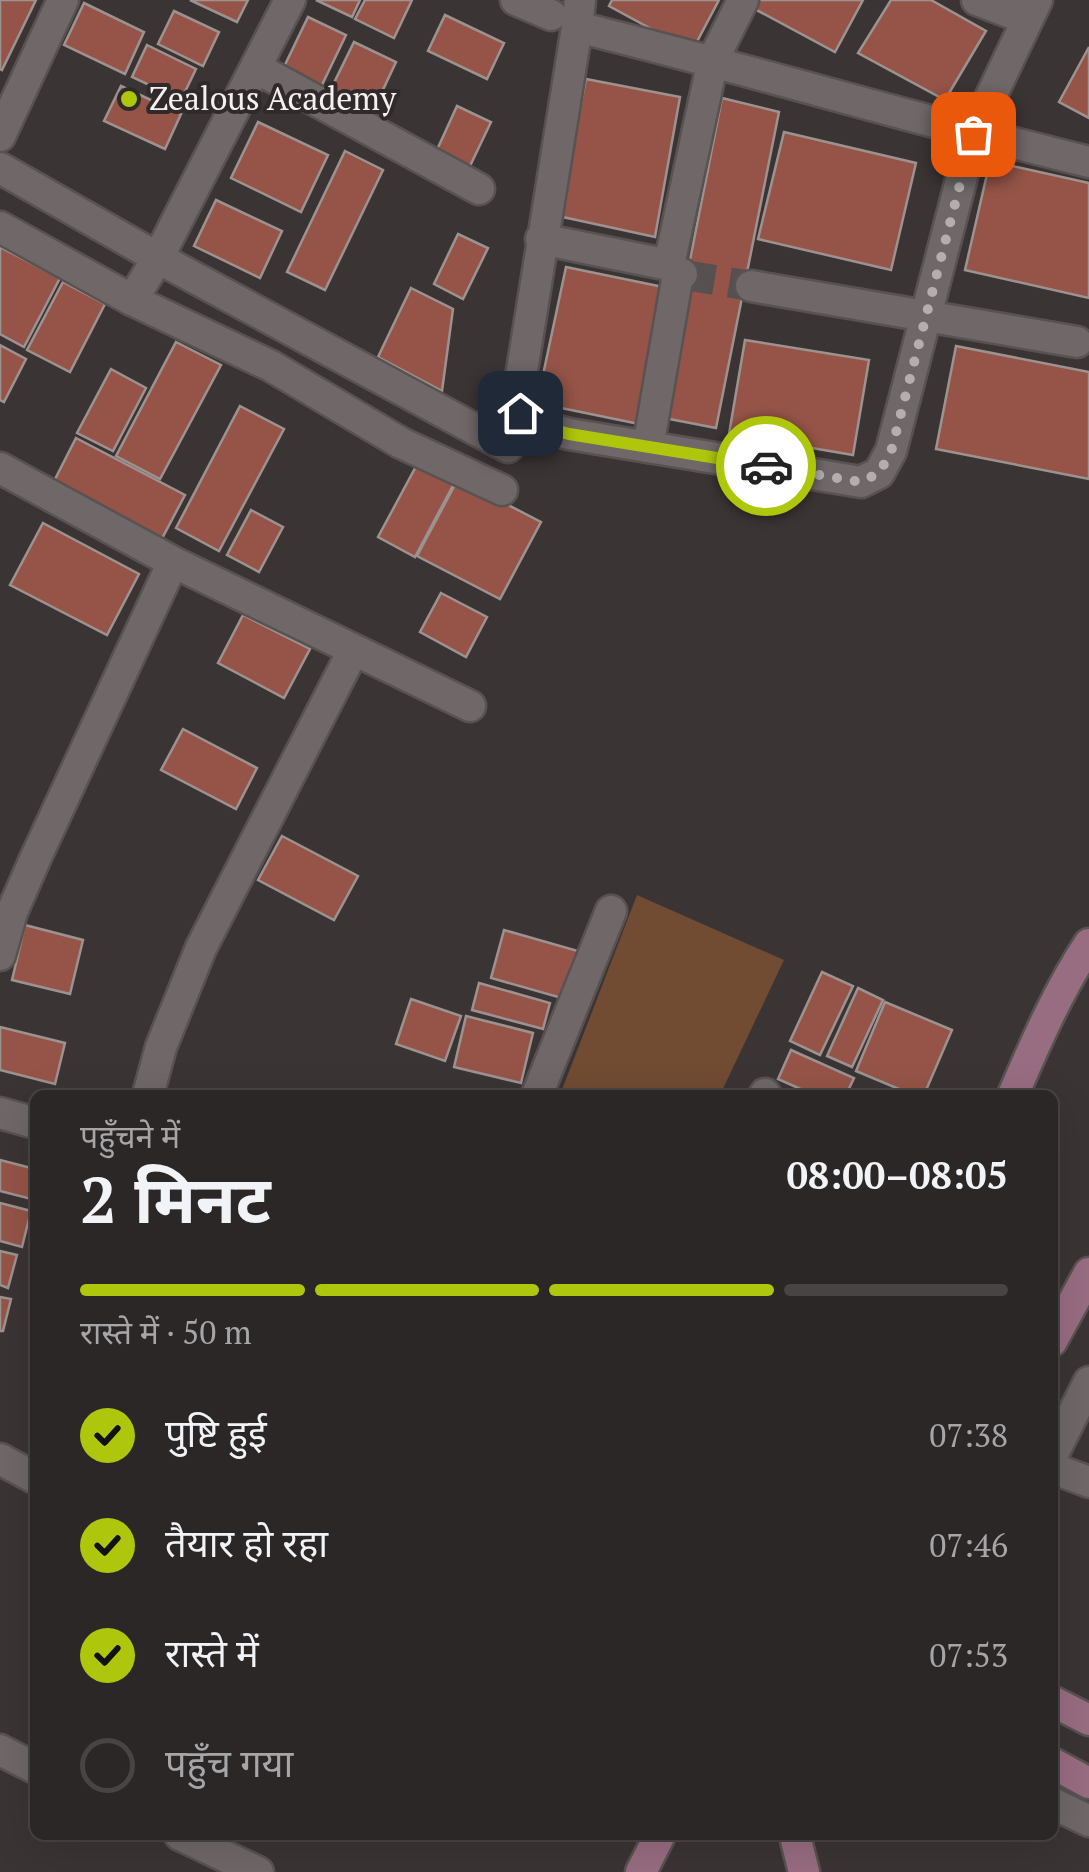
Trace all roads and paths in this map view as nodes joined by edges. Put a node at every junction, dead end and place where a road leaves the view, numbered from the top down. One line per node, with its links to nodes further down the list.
1 (63, 0): 11 (street)
2 (290, 0): 9 (street)
3 (516, 0): 7 (street)
4 (743, 0): 8 (street)
5 (977, 0): 6 (street)
6 (1032, 9): 10 (street)
7 (569, 14): 8 (street); 16 (street)
8 (713, 60): 10 (street); 18 (street)
9 (256, 68): 14 (street); 17 (street)
10 (973, 134): 12 (street); 21 (street)
11 (0, 136)
12 (1089, 162)
13 (0, 168): 17 (street)
14 (478, 189)
15 (0, 227): 20 (street)
16 (541, 240): 18 (street); 24 (street)
17 (158, 258): 20 (street); 23 (street)
18 (677, 271): 24 (street)
19 (751, 286): 21 (street)
20 (132, 300): 26 (street)
21 (927, 315): 22 (street); 24 (street)
22 (1077, 342)
23 (508, 447)
24 (648, 447)
25 (0, 468): 27 (street)
26 (502, 490)
27 (173, 562): 28 (street); 32 (street)
28 (353, 651): 29 (street); 33 (street)
29 (470, 706)
30 (611, 910): 34 (street)
31 (1089, 944): 35 (main road)
32 (0, 955)
33 (149, 1090)
34 (538, 1090)
35 (1014, 1090)
36 (0, 1113): 37 (street)
37 (30, 1122)
38 (1089, 1273): 39 (main road)
39 (1058, 1331)
40 (1089, 1382): 41 (street)
41 (1058, 1444)
42 (0, 1460): 44 (street)
43 (1058, 1470): 45 (street)
44 (30, 1475)
45 (1089, 1482)
46 (1058, 1703): 47 (main road)
47 (1089, 1720)
48 (0, 1750): 49 (street)
49 (30, 1765)
50 (1058, 1766): 51 (main road)
51 (1089, 1782)
52 (1058, 1806): 53 (street)
53 (1089, 1821)
54 (205, 1840): 57 (street)
55 (658, 1840): 59 (main road)
56 (799, 1840): 60 (main road)
57 (235, 1846): 58 (street)
58 (258, 1872)
59 (642, 1872)
60 (804, 1872)

